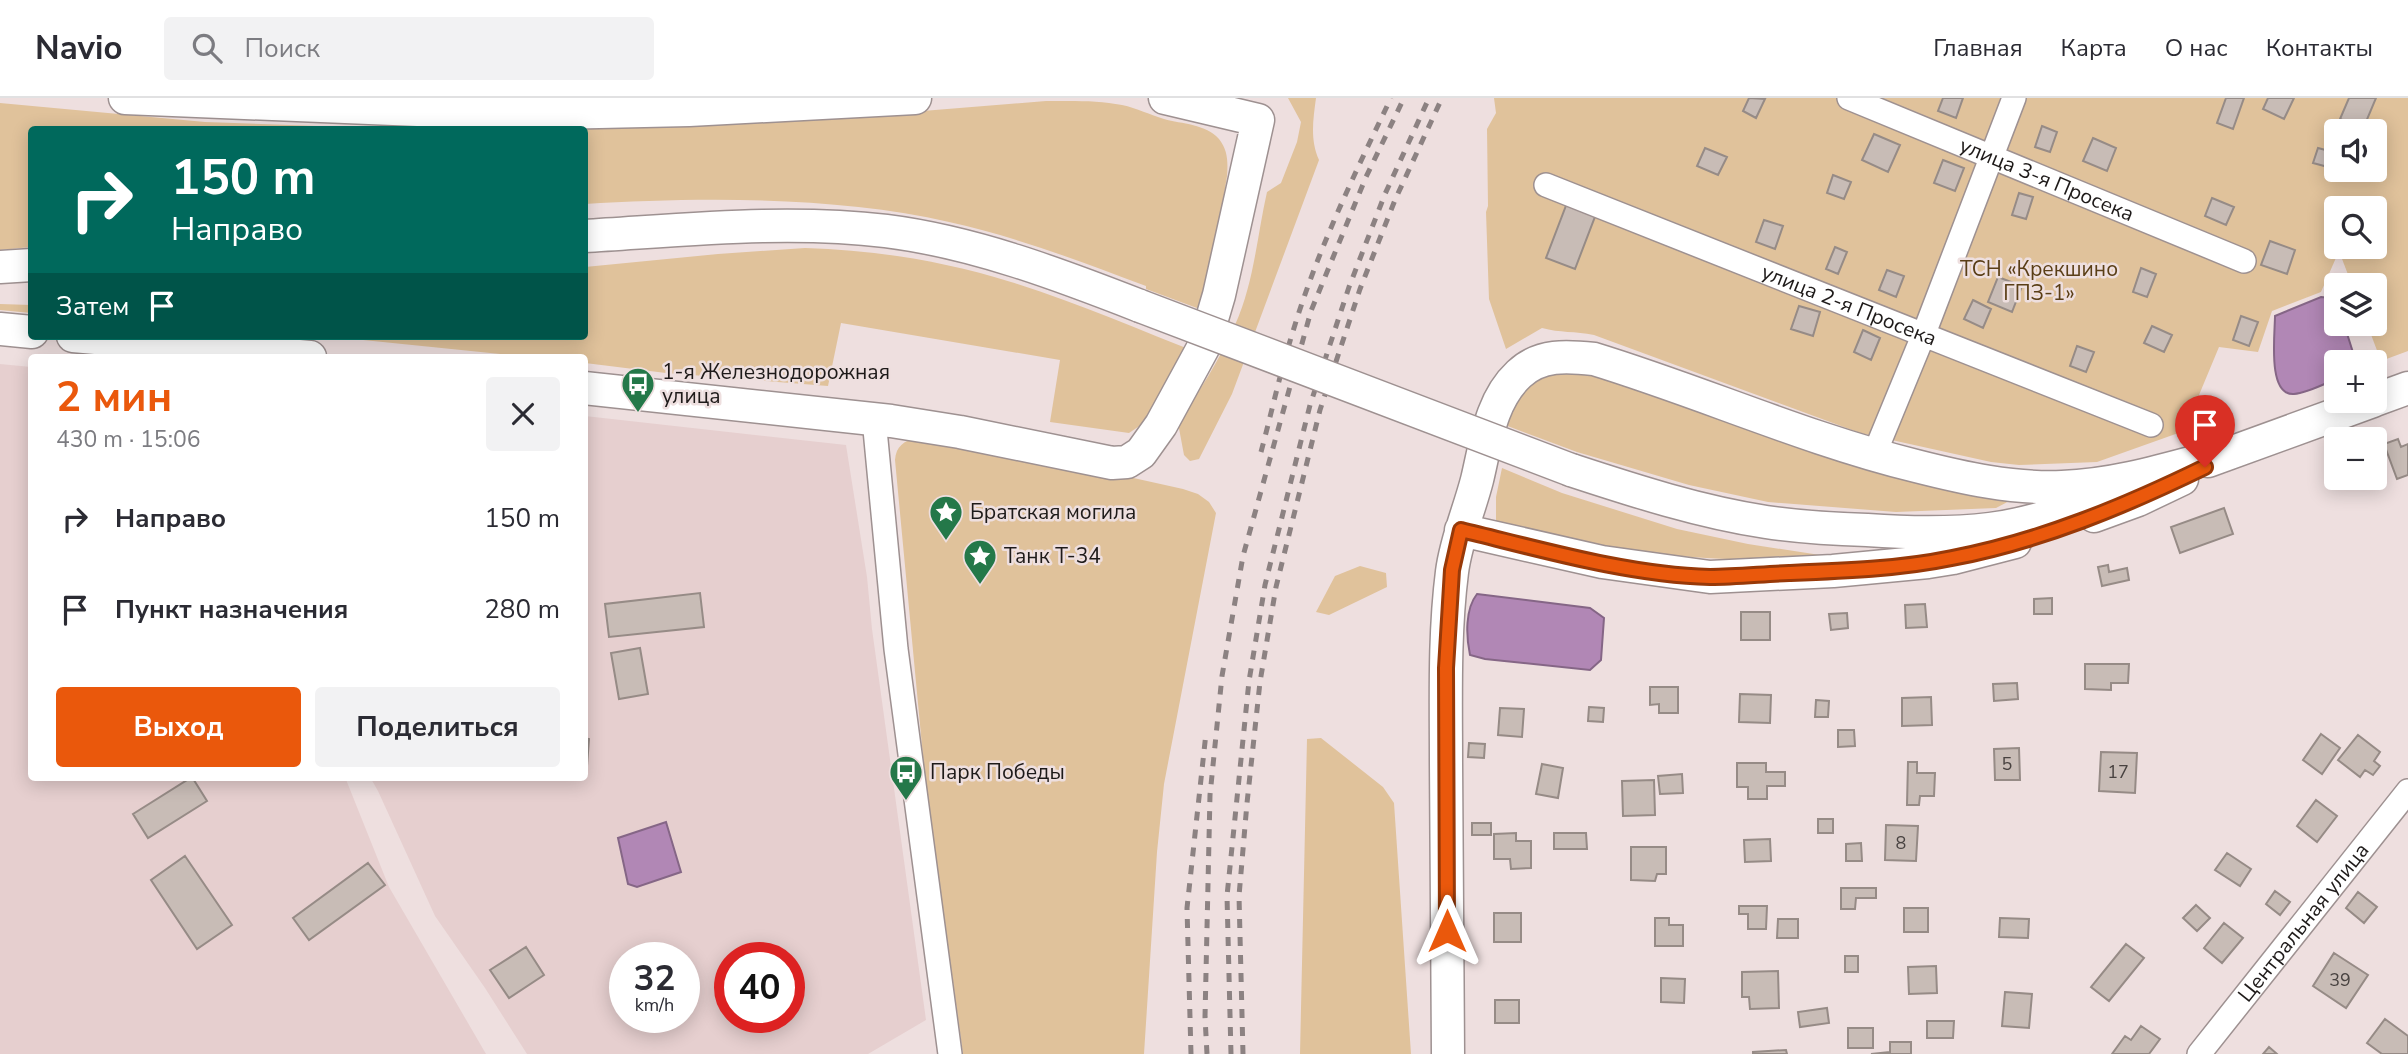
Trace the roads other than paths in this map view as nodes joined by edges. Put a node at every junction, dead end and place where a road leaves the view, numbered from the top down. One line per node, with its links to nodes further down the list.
1 (125, 98): 2 (street)
2 (915, 98)
3 (1165, 98): 23 (street)
4 (1849, 98): 6 (street, улица 3-я Просека)
5 (2014, 98): 6 (street)
6 (1992, 156): 9 (street, улица 3-я Просека); 16 (street)
7 (1546, 185): 16 (street, улица 2-я Просека)
8 (588, 236): 25 (street, bridge)
9 (2244, 261)
10 (28, 265): 11 (street)
11 (0, 267)
12 (28, 283): 13 (street)
13 (0, 285)
14 (0, 329): 15 (street)
15 (28, 332)
16 (1923, 336): 24 (street, улица 2-я Просека); 26 (street)
17 (118, 340): 18 (street)
18 (276, 354)
19 (588, 388): 23 (street)
20 (2408, 388): 21 (street)
21 (2387, 395)
22 (2339, 413): 25 (street)
23 (874, 419): 29 (street)
24 (2151, 425)
25 (2239, 450): 26 (street); 27 (street)
26 (1874, 455): 27 (street)
27 (1461, 530): 30 (street)
28 (2408, 791): 31 (street, Центральная улица)
29 (950, 1054)
30 (1448, 1054)
31 (2199, 1054)

